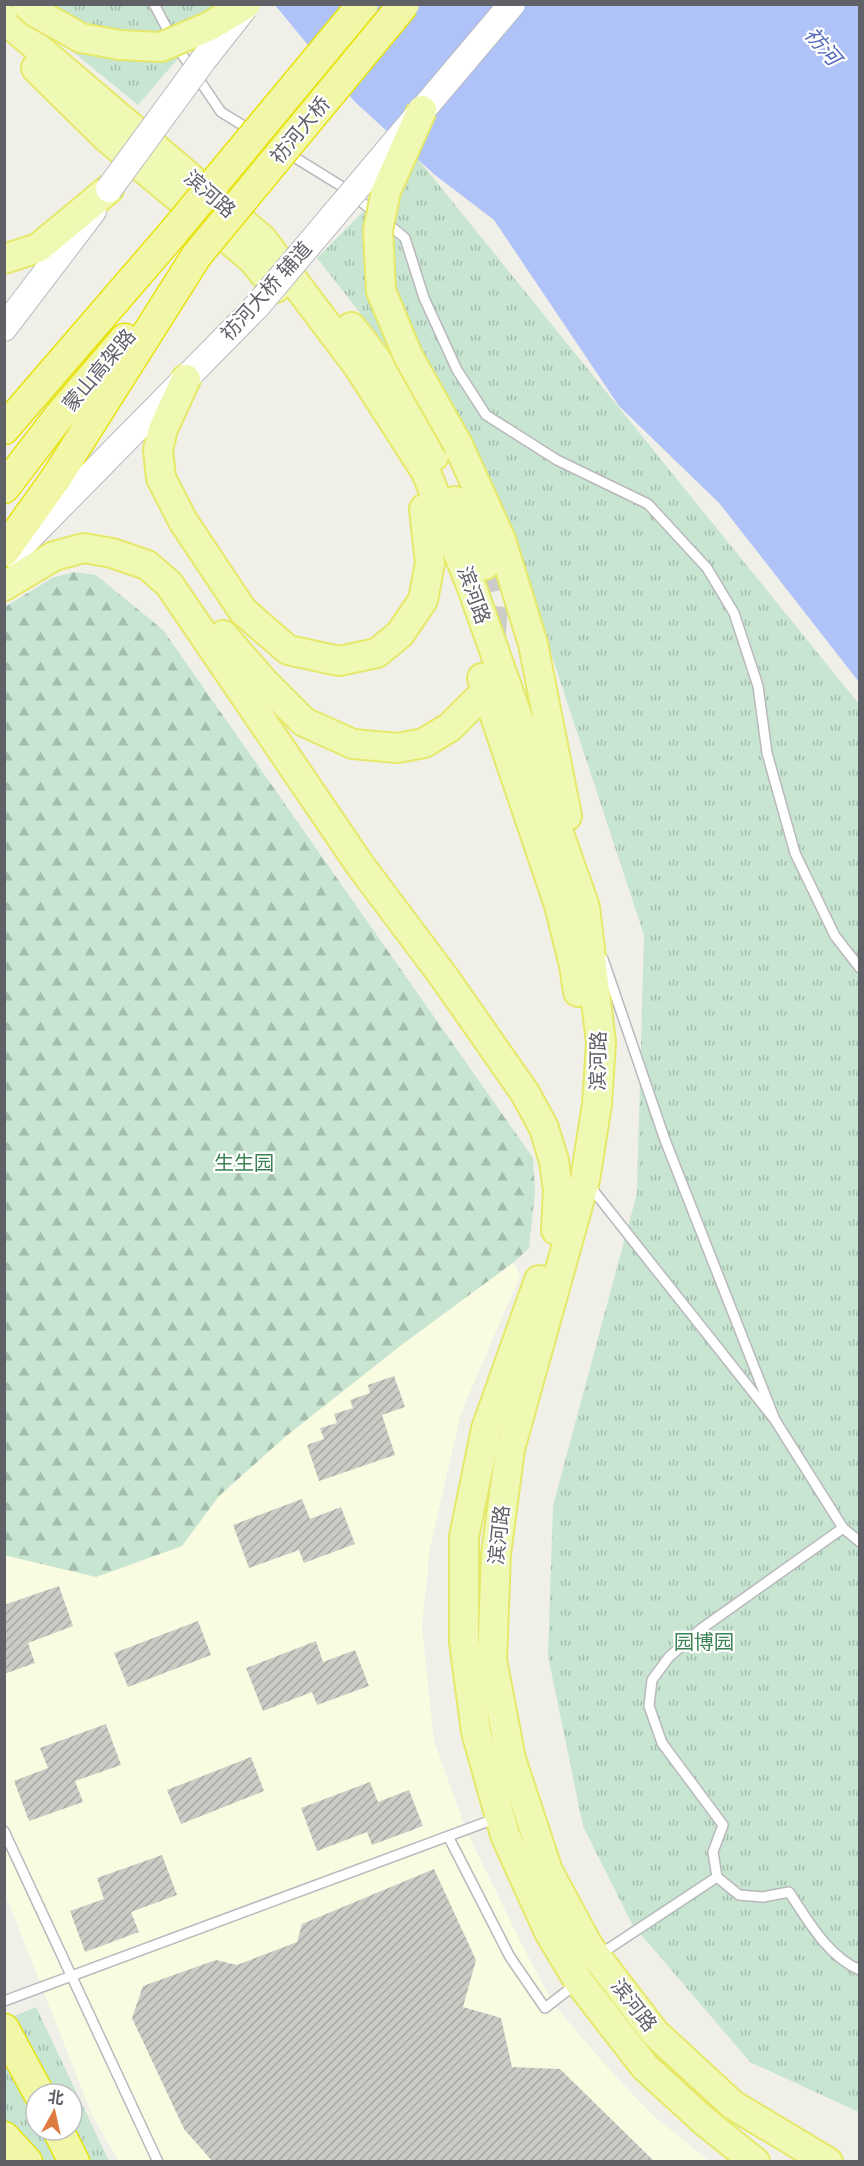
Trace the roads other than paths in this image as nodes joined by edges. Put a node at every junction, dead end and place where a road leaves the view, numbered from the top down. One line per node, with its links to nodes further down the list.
1 (26, 4): 3 (main road, bridge)
2 (154, 4): 27 (lane)
3 (247, 4): 10 (main road, bridge)
4 (363, 4): 12 (highway, 祊河大桥, bridge)
5 (404, 4): 13 (highway, 祊河大桥, bridge)
6 (512, 4): 9 (main road, 祊河大桥 辅道, bridge)
7 (4, 19): 11 (main road, 滨河路)
8 (4, 37): 19 (main road, 滨河路)
9 (422, 110): 16 (main road, 祊河大桥 辅道, bridge); 26 (main road, bridge)
10 (109, 189): 14 (main road); 15 (main road)
11 (222, 203): 22 (main road); 26 (main road, 滨河路)
12 (173, 233): 17 (highway, 蒙山高架路)
13 (197, 255): 18 (highway, 蒙山高架路); 20 (highway)
14 (4, 259)
15 (4, 328)
16 (186, 379): 19 (main road); 21 (main road, 祊河大桥 辅道)
17 (4, 429)
18 (4, 488)
19 (424, 509): 29 (main road, 滨河路)
20 (4, 551)
21 (4, 563)
22 (485, 565)
23 (170, 584): 24 (main road); 25 (main road); 29 (main road)
24 (4, 586)
25 (479, 698)
26 (585, 907): 28 (main road, 滨河路); 30 (lane)
27 (860, 968)
28 (585, 1180): 30 (lane); 37 (main road, 滨河路)
29 (556, 1230): 33 (main road, 滨河路)
30 (775, 1420): 31 (lane)
31 (843, 1528): 32 (lane); 36 (lane)
32 (860, 1542)
33 (500, 1817): 35 (lane); 40 (main road, 滨河路)
34 (4, 1831): 39 (lane)
35 (448, 1836): 39 (lane); 40 (lane)
36 (717, 1876): 37 (lane); 38 (lane)
37 (597, 1957): 50 (main road, 滨河路)
38 (860, 1970)
39 (72, 1976): 41 (lane); 48 (lane)
40 (579, 1982): 49 (main road, 滨河路)
41 (4, 2001)
42 (4, 2029): 43 (highway)
43 (33, 2082)
44 (4, 2137): 46 (highway)
45 (64, 2142): 47 (highway)
46 (27, 2162)
47 (74, 2162)
48 (158, 2162)
49 (755, 2162)
50 (828, 2162)

